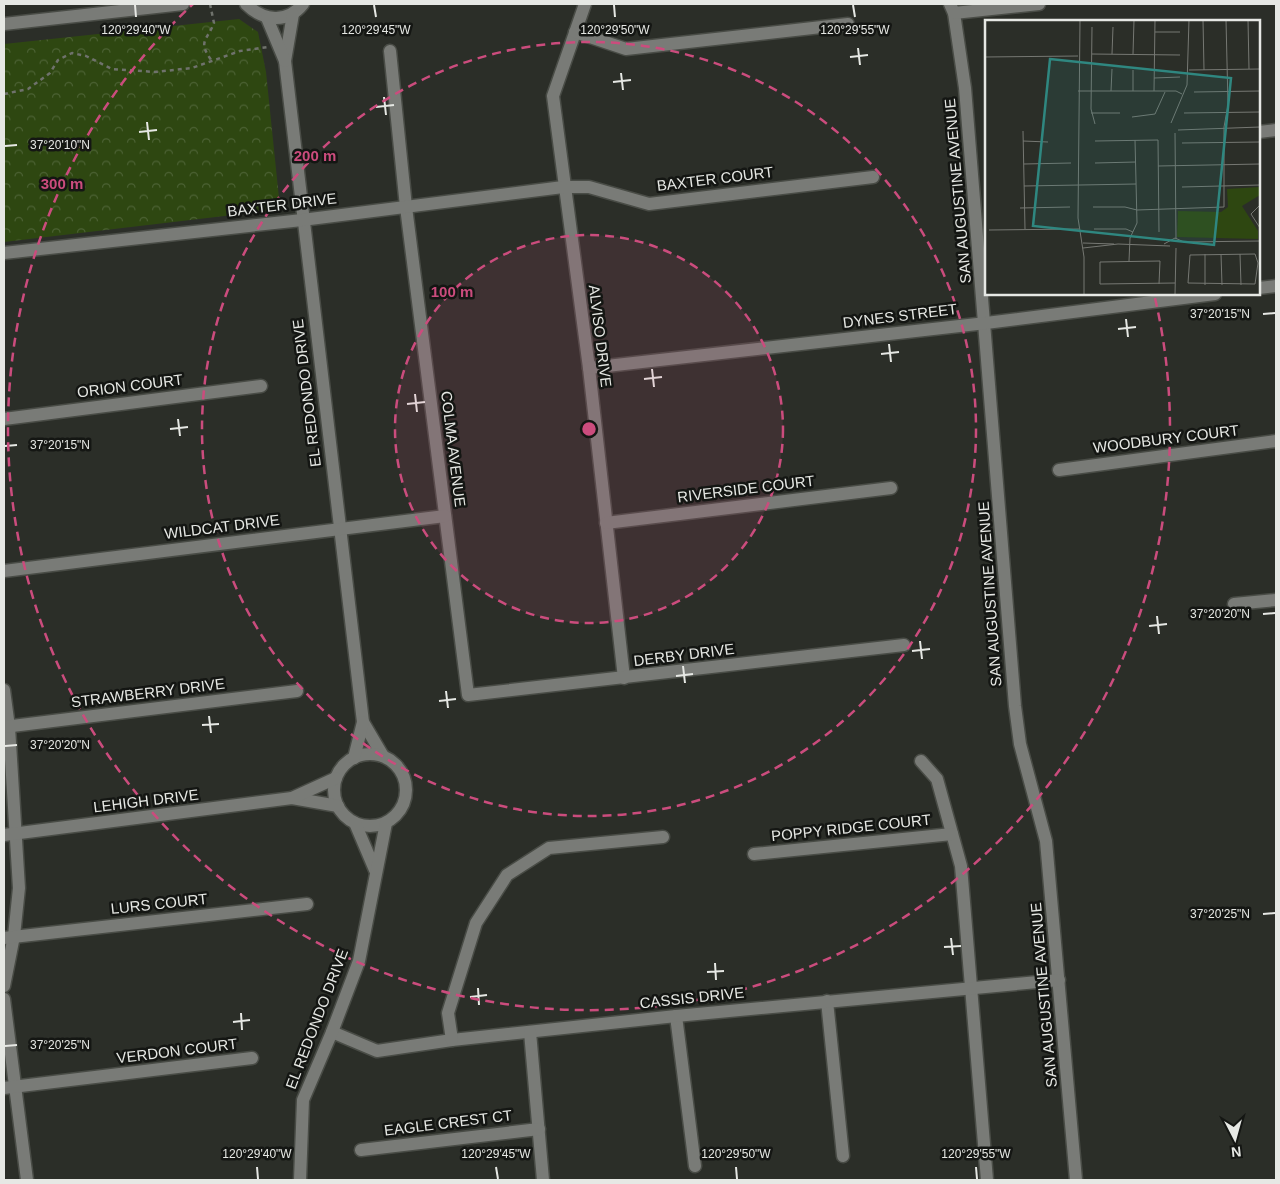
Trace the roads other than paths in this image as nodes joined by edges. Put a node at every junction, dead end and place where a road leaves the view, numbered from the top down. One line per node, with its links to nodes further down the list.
1 (183, 4): 9 (street)
2 (245, 4): 8 (street)
3 (303, 4): 7 (street)
4 (584, 4): 11 (street, ALVISO DRIVE)
5 (1039, 4): 6 (street)
6 (952, 8): 24 (street, SAN AUGUSTINE AVENUE)
7 (293, 14): 8 (street); 13 (street, EL REDONDO DRIVE)
8 (267, 18): 13 (street, EL REDONDO DRIVE)
9 (4, 24)
10 (848, 24): 11 (street)
11 (575, 32): 17 (street, ALVISO DRIVE)
12 (390, 51): 18 (street, COLMA AVENUE)
13 (285, 61): 19 (street, EL REDONDO DRIVE)
14 (1276, 130): 15 (street)
15 (1260, 132)
16 (873, 177): 17 (street, BAXTER COURT)
17 (564, 187): 18 (street, BAXTER DRIVE); 25 (street, ALVISO DRIVE)
18 (406, 207): 19 (street, BAXTER DRIVE); 31 (street, COLMA AVENUE)
19 (302, 220): 20 (street, BAXTER DRIVE); 33 (street, EL REDONDO DRIVE)
20 (4, 253)
21 (1276, 286): 22 (street)
22 (1260, 288)
23 (1207, 295): 24 (street, DYNES STREET)
24 (986, 323): 25 (street, DYNES STREET); 59 (street, SAN AUGUSTINE AVENUE)
25 (588, 368): 32 (street, ALVISO DRIVE)
26 (261, 386): 27 (street, ORION COURT)
27 (4, 418)
28 (1276, 441): 29 (street, WOODBURY COURT)
29 (1059, 470)
30 (891, 488): 32 (street, RIVERSIDE COURT)
31 (445, 516): 33 (street, WILDCAT DRIVE); 41 (street, COLMA AVENUE)
32 (606, 523): 38 (street, ALVISO DRIVE)
33 (340, 529): 34 (street, WILDCAT DRIVE); 42 (street, EL REDONDO DRIVE)
34 (4, 571)
35 (1276, 600): 36 (street)
36 (1234, 604)
37 (904, 645): 38 (street, DERBY DRIVE)
38 (624, 678): 41 (street, DERBY DRIVE)
39 (4, 690): 43 (street)
40 (297, 691): 43 (street, STRAWBERRY DRIVE)
41 (468, 695)
42 (363, 722): 44 (street, EL REDONDO DRIVE); 45 (street, EL REDONDO DRIVE)
43 (6, 727): 52 (street)
44 (383, 756): 45 (street); 51 (street)
45 (354, 758): 47 (street)
46 (922, 761): 53 (street)
47 (336, 778): 48 (street, LEHIGH DRIVE); 49 (street)
48 (292, 798): 49 (street, LEHIGH DRIVE); 52 (street, LEHIGH DRIVE)
49 (338, 806): 50 (street)
50 (355, 823): 51 (street); 56 (street, EL REDONDO DRIVE)
51 (386, 823): 56 (street, EL REDONDO DRIVE)
52 (10, 834): 58 (street)
53 (952, 834): 55 (street, POPPY RIDGE COURT); 61 (street)
54 (663, 837): 67 (street)
55 (754, 854)
56 (375, 870): 65 (street, EL REDONDO DRIVE)
57 (307, 904): 58 (street, LURS COURT)
58 (9, 937): 60 (street)
59 (1059, 980): 61 (street, CASSIS DRIVE); 78 (street, SAN AUGUSTINE AVENUE)
60 (4, 986)
61 (971, 988): 63 (street, CASSIS DRIVE); 77 (street)
62 (4, 998): 69 (street)
63 (827, 1001): 64 (street, CASSIS DRIVE); 72 (street)
64 (676, 1016): 66 (street, CASSIS DRIVE); 73 (street)
65 (332, 1032): 67 (street, CASSIS DRIVE); 75 (street, EL REDONDO DRIVE)
66 (530, 1032): 67 (street, CASSIS DRIVE); 70 (street)
67 (452, 1040)
68 (252, 1058): 69 (street, VERDON COURT)
69 (10, 1087): 74 (street)
70 (539, 1129): 71 (street, EAGLE CREST CT); 76 (street)
71 (361, 1150)
72 (843, 1156)
73 (695, 1166)
74 (27, 1180)
75 (300, 1180)
76 (543, 1180)
77 (987, 1180)
78 (1076, 1180)

